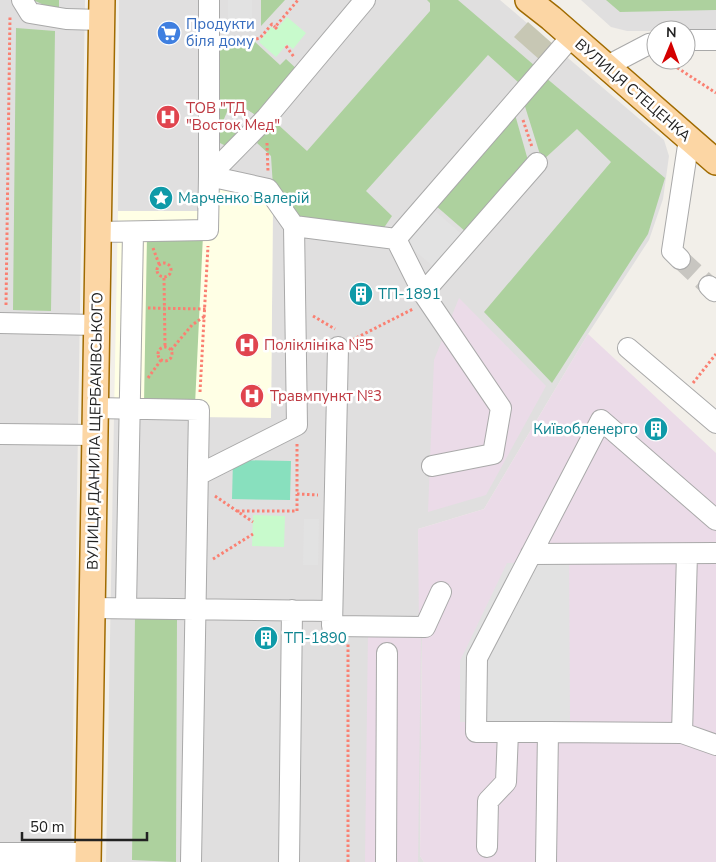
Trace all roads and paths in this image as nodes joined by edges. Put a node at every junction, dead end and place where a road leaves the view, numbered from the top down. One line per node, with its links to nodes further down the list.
1 (209, 0): 12 (street)
2 (298, 0): 12 (path)
3 (365, 0): 17 (street)
4 (528, 0): 6 (main road, ВУЛИЦЯ СТЕЦЕНКА)
5 (16, 3): 7 (street); 36 (path)
6 (545, 9): 13 (main road, ВУЛИЦЯ СТЕЦЕНКА)
7 (101, 10): 25 (main road, ВУЛИЦЯ ДАНИЛА ЩЕРБАКІВСЬКОГО)
8 (696, 40): 9 (street)
9 (716, 40)
10 (565, 44): 16 (street)
11 (646, 46): 13 (street)
12 (209, 50): 21 (street)
13 (607, 66): 18 (main road, ВУЛИЦЯ СТЕЦЕНКА)
14 (681, 70): 15 (path)
15 (716, 93)
16 (516, 100): 20 (path); 27 (street)
17 (266, 118): 21 (street); 22 (path)
18 (689, 139): 19 (main road, ВУЛИЦЯ СТЕЦЕНКА); 28 (street)
19 (716, 162)
20 (537, 163): 30 (street)
21 (209, 176): 22 (street); 24 (street)
22 (268, 189): 23 (street)
23 (294, 226): 27 (street); 31 (street)
24 (208, 230): 26 (street); 34 (path)
25 (98, 232): 26 (street); 37 (main road, ВУЛИЦЯ ДАНИЛА ЩЕРБАКІВСЬКОГО)
26 (133, 232): 48 (street)
27 (396, 239): 30 (street)
28 (680, 259)
29 (164, 278): 29 (path); 33 (path)
30 (423, 294): 39 (path); 53 (street)
31 (295, 305): 39 (path); 50 (street)
32 (142, 308): 33 (path)
33 (165, 308): 34 (path); 38 (path)
34 (206, 309): 35 (path)
35 (206, 316): 41 (path); 45 (path)
36 (3, 323): 37 (street)
37 (96, 325): 47 (main road, ВУЛИЦЯ ДАНИЛА ЩЕРБАКІВСЬКОГО)
38 (165, 347): 41 (path); 43 (path)
39 (338, 347): 56 (street)
40 (628, 348): 46 (street)
41 (171, 350): 43 (path)
42 (716, 354): 46 (path)
43 (161, 360): 44 (path)
44 (146, 381)
45 (200, 388)
46 (684, 395): 49 (street)
47 (95, 408): 48 (street); 52 (main road, ВУЛИЦЯ ДАНИЛА ЩЕРБАКІВСЬКОГО)
48 (130, 408): 54 (street); 67 (street)
49 (716, 422)
50 (297, 426): 54 (street); 55 (path)
51 (0, 434): 52 (street)
52 (94, 435): 66 (main road, ВУЛИЦЯ ДАНИЛА ЩЕРБАКІВСЬКОГО)
53 (432, 466)
54 (198, 480): 57 (path); 64 (street)
55 (297, 494): 56 (path); 57 (path)
56 (334, 495): 70 (street)
57 (237, 511): 59 (path)
58 (716, 520): 62 (street)
59 (253, 522)
60 (253, 534): 64 (path)
61 (716, 552): 63 (street)
62 (531, 554): 63 (street); 73 (street)
63 (687, 554): 75 (street)
64 (196, 570): 68 (street)
65 (441, 592): 71 (street)
66 (92, 608): 67 (street); 79 (main road, ВУЛИЦЯ ДАНИЛА ЩЕРБАКІВСЬКОГО)
67 (126, 608): 68 (street)
68 (195, 608): 69 (street); 80 (street)
69 (292, 610): 70 (street); 81 (street)
70 (332, 610): 71 (street)
71 (348, 626): 82 (path)
72 (387, 653): 83 (street)
73 (508, 732): 74 (street); 77 (street)
74 (548, 732): 75 (street); 84 (street)
75 (682, 734): 76 (street)
76 (716, 745)
77 (487, 847)
78 (0, 853): 79 (street)
79 (88, 857)
80 (191, 862)
81 (290, 862)
82 (348, 862)
83 (386, 862)
84 (546, 862)

